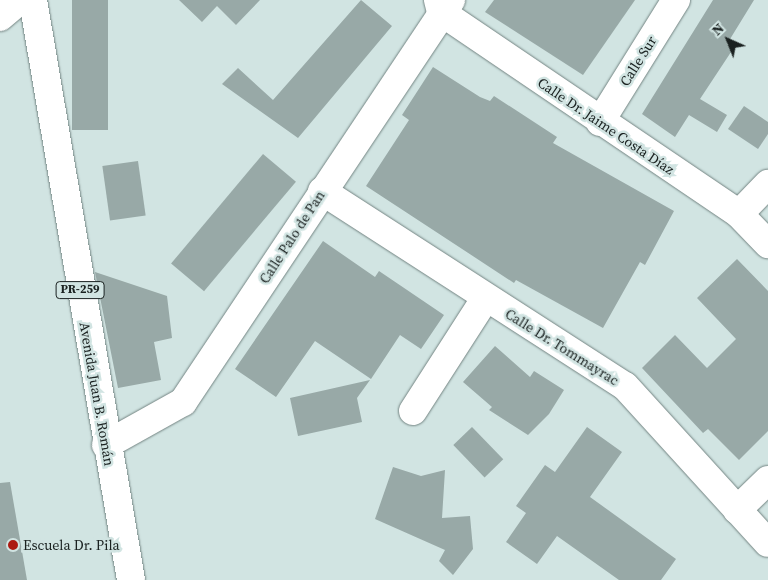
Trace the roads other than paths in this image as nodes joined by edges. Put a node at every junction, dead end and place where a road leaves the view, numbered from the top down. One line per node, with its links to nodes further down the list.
1 (20, 0): 5 (street)
2 (33, 0): 13 (street, Avenida Juan B. Román / PR-259)
3 (676, 0): 6 (street, Calle Sur)
4 (443, 4): 6 (street, Calle Dr. Jaime Costa Díaz); 8 (street, Calle Palo de Pan)
5 (0, 17)
6 (600, 122): 9 (street, Calle Dr. Jaime Costa Díaz)
7 (768, 184): 9 (street)
8 (322, 191): 11 (street, Calle Dr. Tommayrac); 13 (street, Calle Palo de Pan)
9 (738, 214): 10 (street, Calle Dr. Jaime Costa Díaz)
10 (768, 244)
11 (485, 299): 12 (street); 15 (street, Calle Dr. Tommayrac)
12 (413, 411)
13 (106, 446): 17 (street, Avenida Juan B. Román / PR-259)
14 (768, 480): 15 (street)
15 (738, 510): 16 (street, Calle Dr. Tommayrac)
16 (768, 543)
17 (131, 580)

